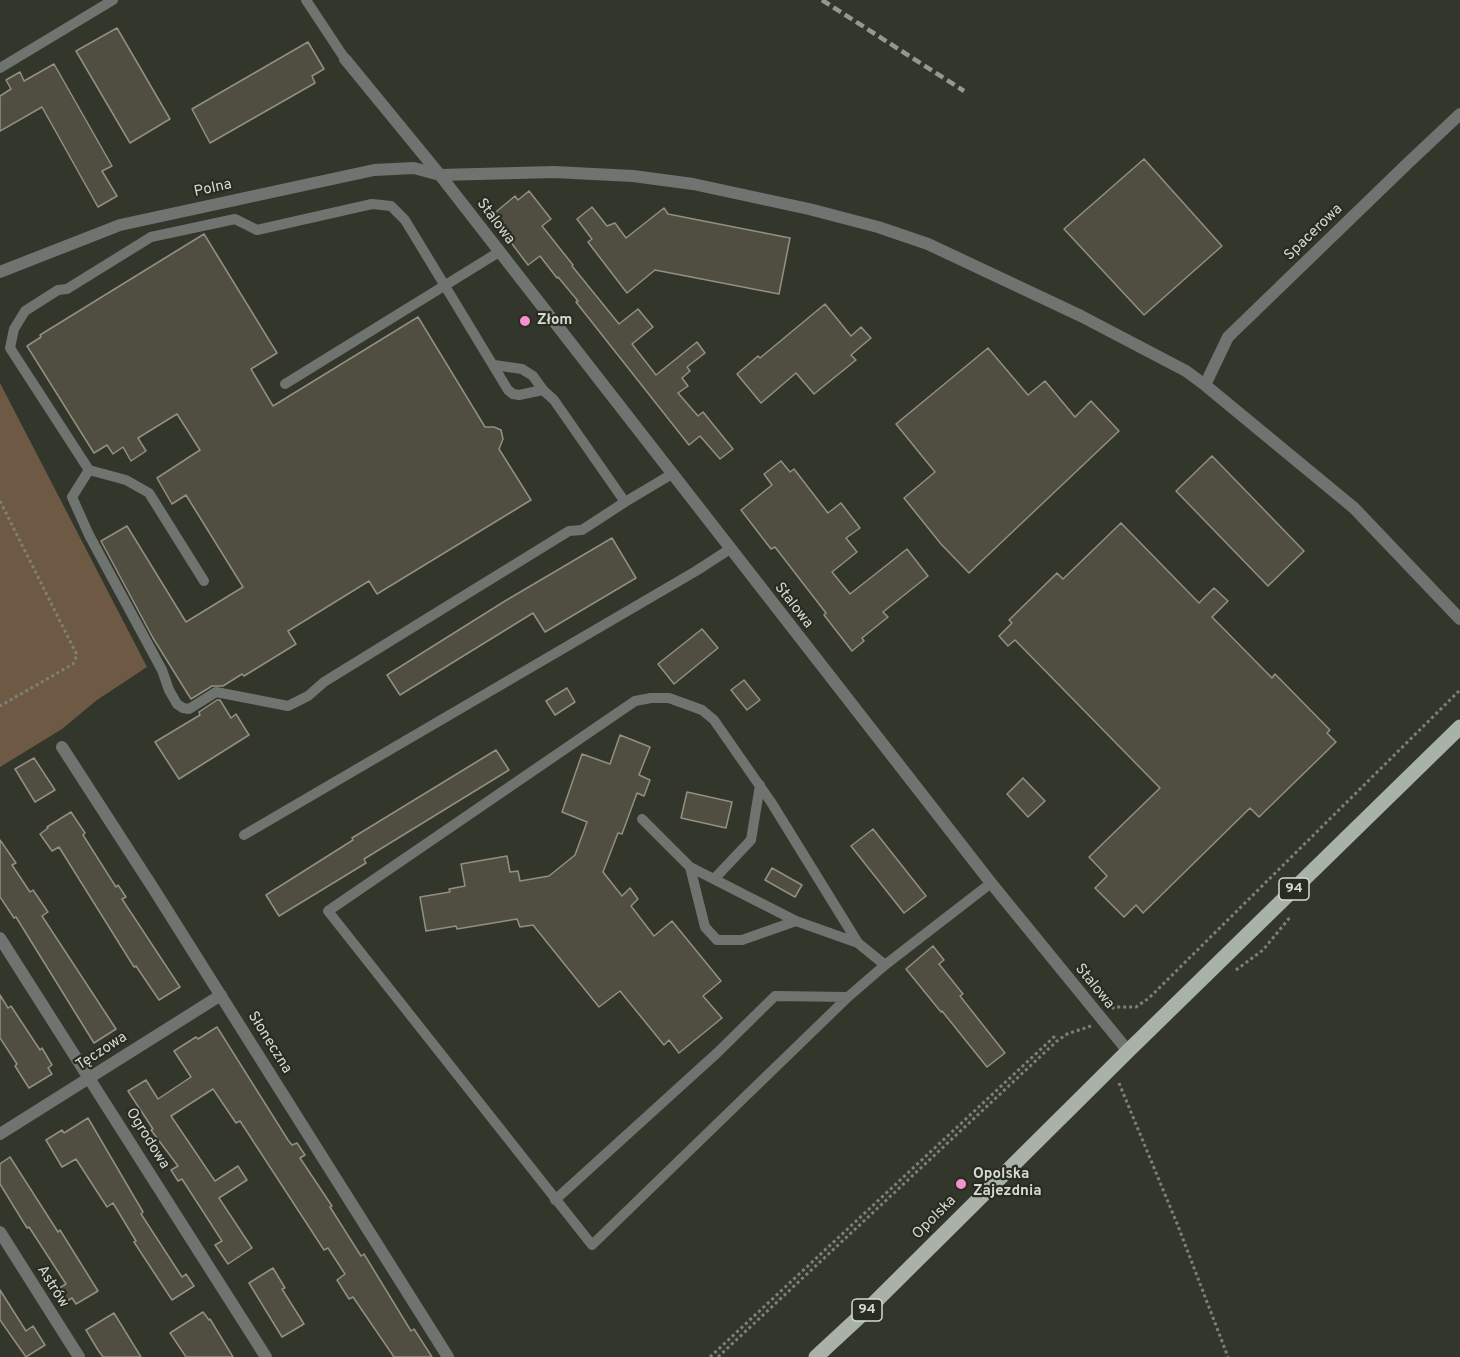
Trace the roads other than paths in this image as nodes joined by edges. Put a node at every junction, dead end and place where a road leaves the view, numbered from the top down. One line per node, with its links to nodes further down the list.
1 (113, 0): 4 (lane)
2 (306, 0): 3 (lane)
3 (345, 59): 6 (street, Stalowa)
4 (0, 68)
5 (1460, 114): 14 (street, Spacerowa)
6 (440, 175): 7 (street, Stalowa); 8 (street, Polna); 14 (street, Polna)
7 (499, 252): 9 (lane); 17 (street, Stalowa)
8 (0, 272)
9 (443, 286): 11 (lane); 12 (lane); 13 (lane)
10 (0, 342): 11 (lane)
11 (10, 348): 16 (lane)
12 (495, 367): 15 (lane); 15 (lane)
13 (285, 384)
14 (1205, 385): 21 (street, Polna)
15 (543, 390): 18 (lane)
16 (89, 470): 18 (lane); 20 (lane)
17 (672, 474): 18 (lane); 19 (street, Stalowa)
18 (626, 502)
19 (730, 549): 26 (lane); 29 (street, Stalowa)
20 (204, 581)
21 (1460, 620)
22 (1460, 727): 36 (main road, 94)
23 (62, 747): 34 (street, Słoneczna)
24 (760, 785): 28 (lane); 32 (lane); 39 (lane)
25 (642, 819): 27 (lane)
26 (244, 835)
27 (690, 867): 28 (lane); 30 (lane)
28 (715, 878): 30 (lane)
29 (991, 883): 33 (lane); 36 (street, Stalowa)
30 (796, 921): 32 (lane)
31 (0, 938): 37 (street, Ogrodowa)
32 (858, 943): 33 (lane)
33 (885, 965): 35 (lane)
34 (221, 995): 37 (street, Tęczowa); 43 (street, Słoneczna)
35 (848, 997): 39 (lane); 39 (lane)
36 (1128, 1051): 44 (main road, Opolska / 94)
37 (90, 1078): 38 (street, Tęczowa); 42 (street, Ogrodowa)
38 (0, 1134)
39 (555, 1200)
40 (0, 1232): 41 (street, Astrów)
41 (79, 1357)
42 (266, 1357)
43 (448, 1357)
44 (816, 1357)

